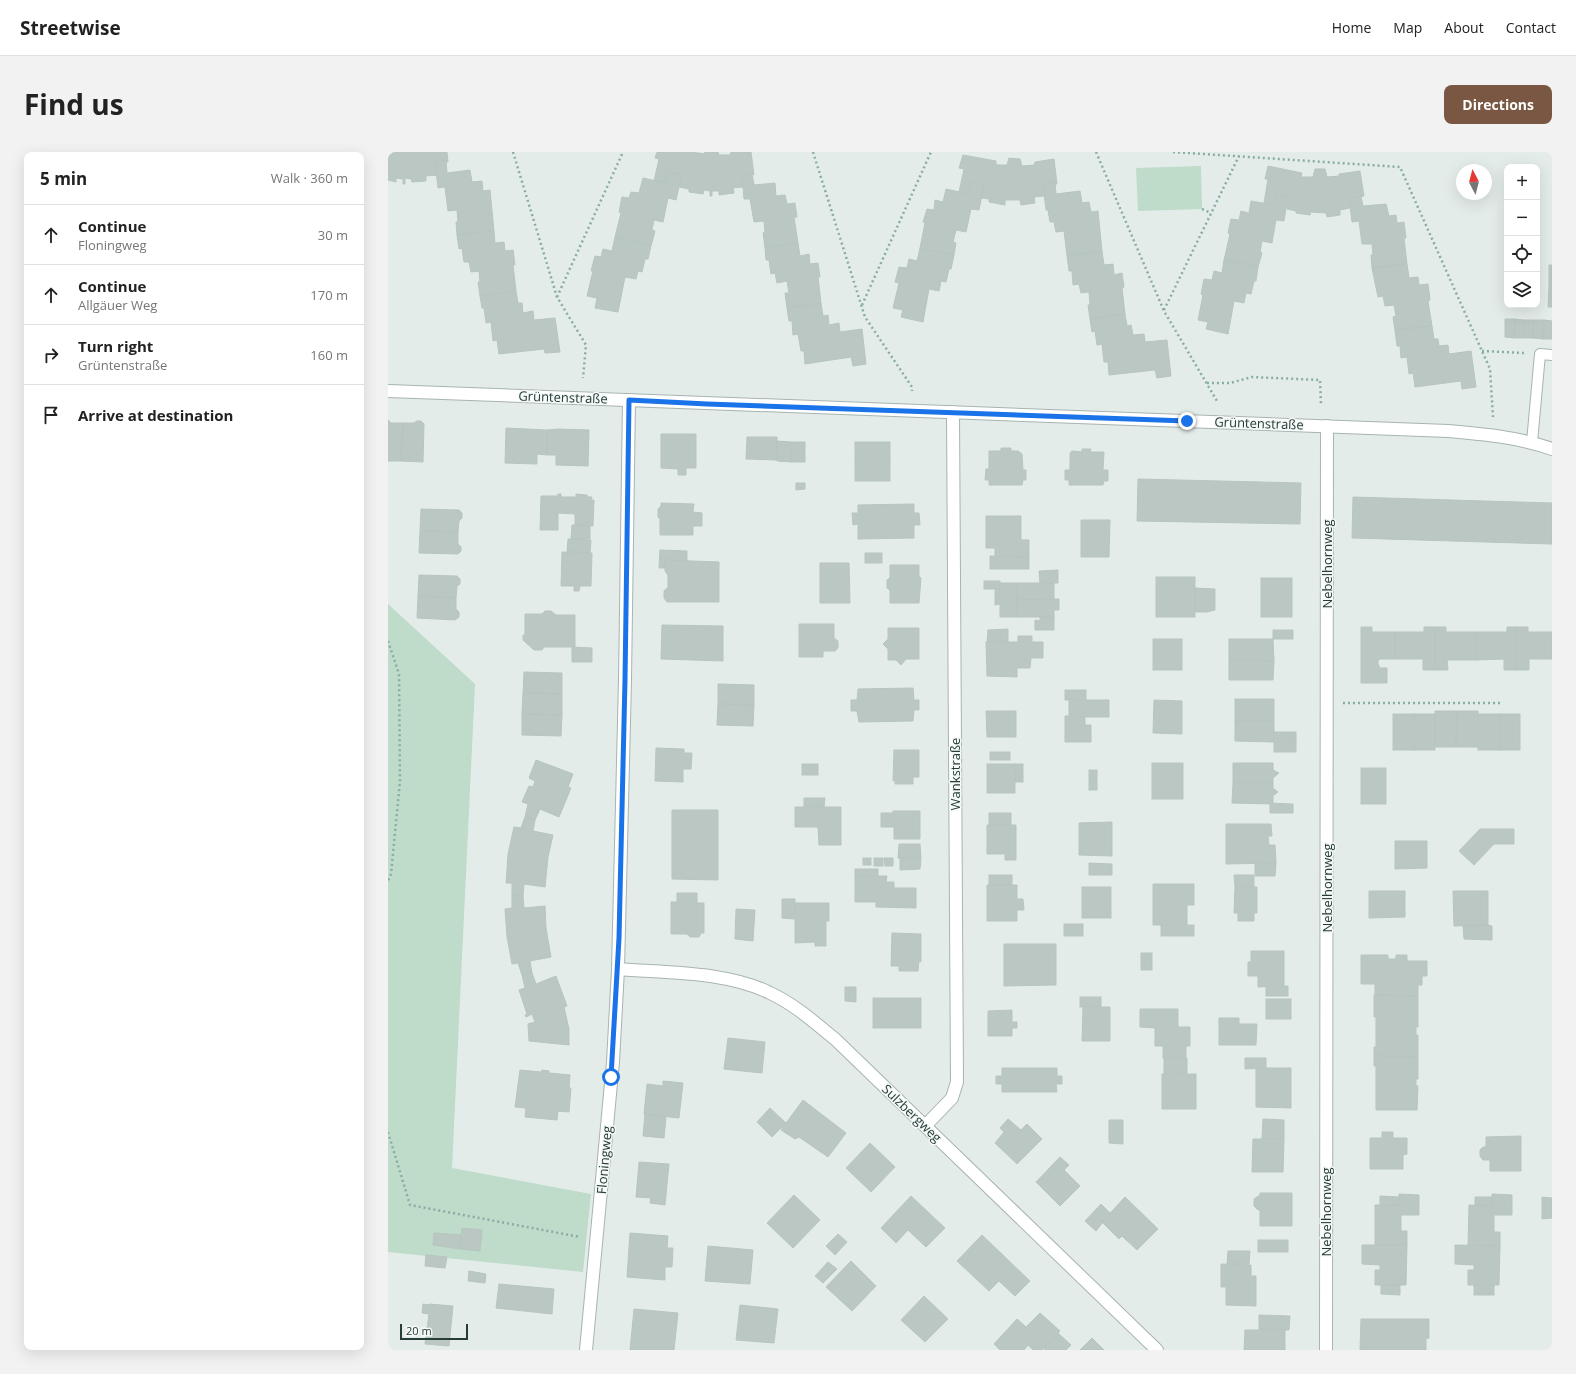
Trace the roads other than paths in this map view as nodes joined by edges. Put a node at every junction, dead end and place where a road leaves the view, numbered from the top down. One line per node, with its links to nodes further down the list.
1 (1552, 355): 6 (lane)
2 (388, 391): 3 (street, Grüntenstraße)
3 (629, 400): 4 (street, Grüntenstraße); 8 (street, Floningweg)
4 (953, 412): 5 (street, Grüntenstraße); 9 (street, Wankstraße)
5 (1327, 426): 6 (street, Grüntenstraße); 12 (street, Nebelhornweg)
6 (1532, 442): 7 (street, Grüntenstraße)
7 (1552, 449)
8 (618, 969): 9 (street, Sulzbergweg); 10 (street, Floningweg)
9 (926, 1125): 11 (street, Sulzbergweg)
10 (586, 1350)
11 (1157, 1350)
12 (1326, 1350)

